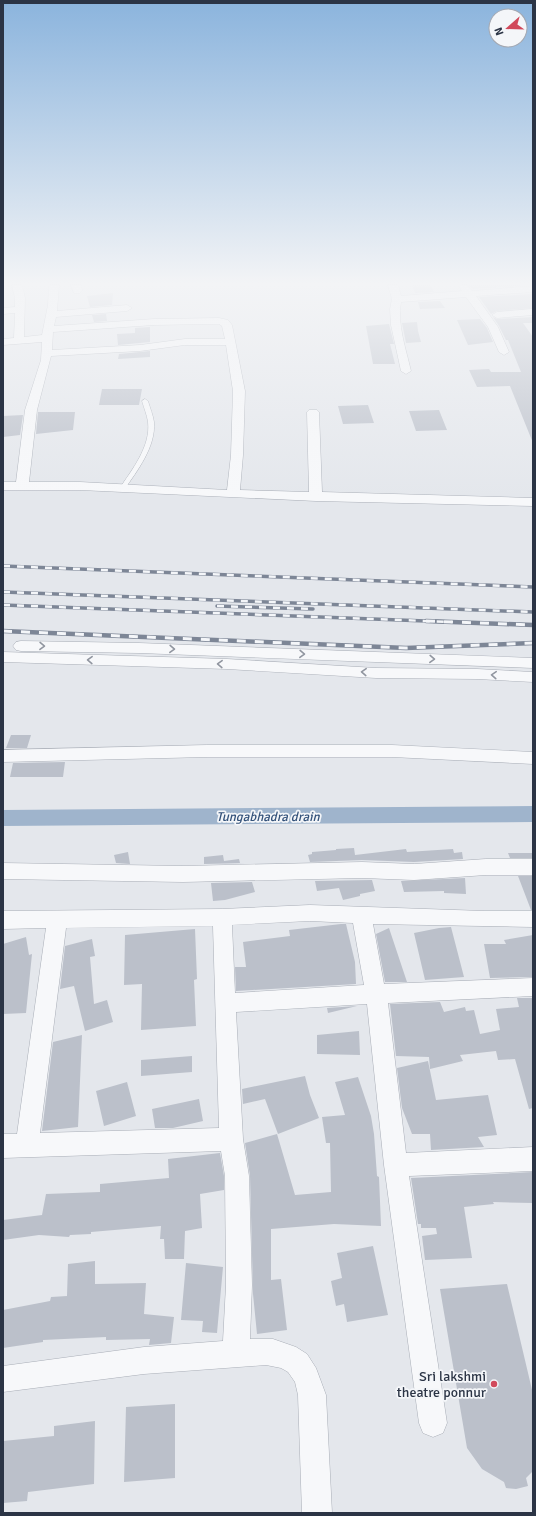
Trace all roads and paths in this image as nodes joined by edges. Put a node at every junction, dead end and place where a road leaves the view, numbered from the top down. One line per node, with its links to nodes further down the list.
1 (46, 356): 8 (street)
2 (233, 356): 10 (street)
3 (403, 356): 4 (street)
4 (406, 370)
5 (145, 401): 9 (lane)
6 (313, 412): 11 (street)
7 (3, 486): 8 (street)
8 (22, 486): 9 (street)
9 (122, 489): 10 (street)
10 (233, 494): 11 (street)
11 (316, 497): 12 (street)
12 (533, 502)
13 (3, 646): 16 (street, one-way to 16)
14 (3, 657): 16 (street, one-way to 14)
15 (391, 657): 16 (street, one-way to 15); 17 (street, one-way to 17); 18 (street)
16 (248, 659): 18 (street, one-way to 16)
17 (533, 663)
18 (390, 673): 19 (street, one-way to 18)
19 (533, 677)
20 (3, 756): 21 (street)
21 (533, 758)
22 (533, 867): 23 (street)
23 (3, 871)
24 (361, 914): 25 (street); 26 (street); 30 (street)
25 (222, 917): 28 (street); 31 (street)
26 (533, 919)
27 (3, 920): 28 (street)
28 (58, 920): 33 (street)
29 (533, 988): 30 (street)
30 (376, 994): 31 (street); 36 (street)
31 (226, 1003): 32 (street)
32 (231, 1139): 33 (street); 37 (street)
33 (27, 1144): 34 (street)
34 (3, 1146)
35 (533, 1159): 36 (street)
36 (396, 1165): 39 (street)
37 (236, 1353): 38 (street); 40 (street)
38 (3, 1379)
39 (433, 1423)
40 (317, 1513)

